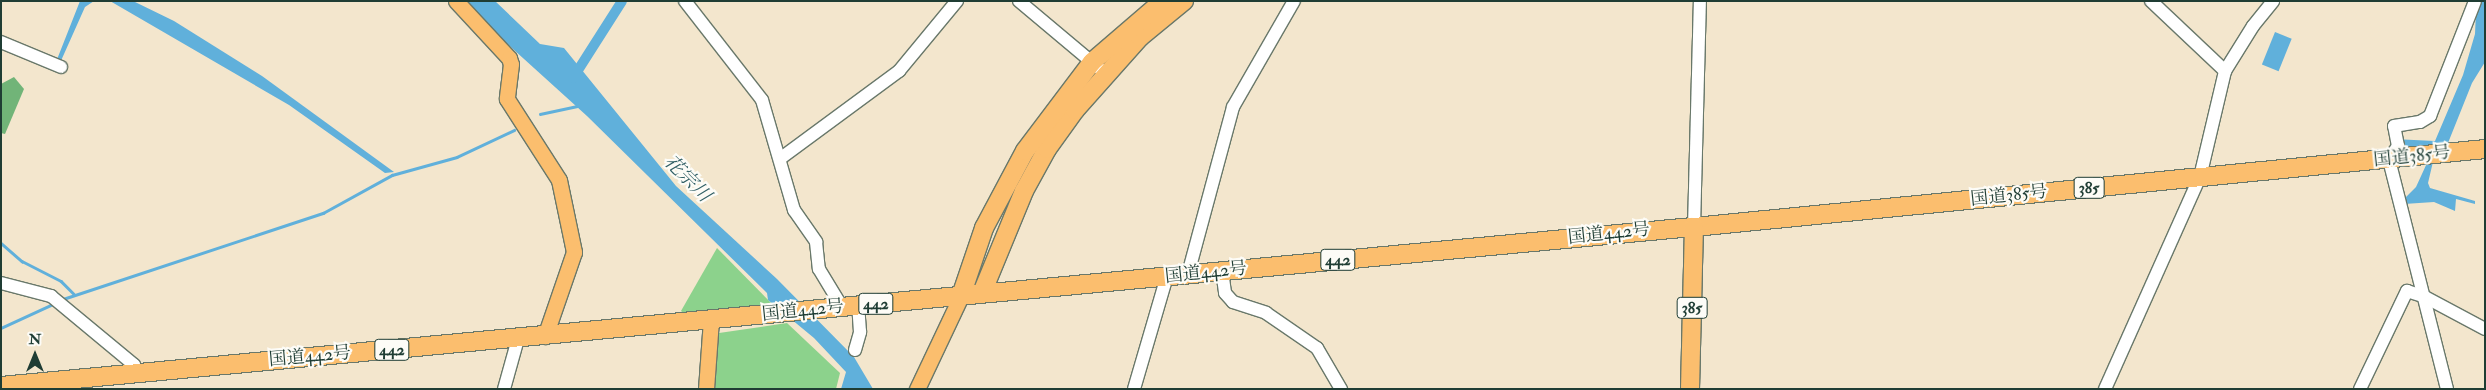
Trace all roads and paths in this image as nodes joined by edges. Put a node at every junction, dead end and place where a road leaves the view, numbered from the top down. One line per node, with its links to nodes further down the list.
1 (456, 1): 32 (main road)
2 (685, 1): 18 (street)
3 (957, 1): 18 (street)
4 (1019, 1): 13 (street)
5 (1163, 1): 13 (highway)
6 (1184, 1): 16 (highway)
7 (1294, 1): 23 (street)
8 (1700, 1): 21 (street)
9 (2151, 1): 15 (street)
10 (2273, 1): 15 (street)
11 (2475, 1): 19 (street)
12 (1, 42): 14 (street)
13 (1092, 62): 16 (street); 27 (highway)
14 (56, 65)
15 (2225, 71): 20 (street)
16 (1106, 74): 26 (highway)
17 (2485, 149): 19 (highway, 国道385号 / 385)
18 (781, 158): 29 (street)
19 (2390, 159): 20 (highway, 国道385号 / 385); 28 (street)
20 (2200, 177): 21 (highway, 国道385号 / 385); 43 (street)
21 (1694, 227): 22 (highway, 国道442号 / 442); 42 (highway, 385)
22 (1222, 271): 23 (highway, 国道442号 / 442); 41 (street)
23 (1188, 274): 24 (highway, 国道442号 / 442)
24 (1167, 276): 26 (highway, 国道442号 / 442); 40 (street)
25 (1, 283): 35 (street)
26 (982, 293): 27 (highway, 国道442号 / 442)
27 (951, 297): 29 (highway, 国道442号 / 442); 39 (main road)
28 (2425, 297): 31 (street); 44 (street); 45 (street)
29 (850, 306): 30 (highway, 国道442号 / 442); 34 (street)
30 (711, 320): 32 (highway, 国道442号 / 442); 38 (main road)
31 (2485, 329)
32 (545, 336): 33 (highway, 国道442号 / 442)
33 (518, 339): 35 (highway, 国道442号 / 442); 37 (street)
34 (855, 350)
35 (135, 373): 36 (highway, 国道442号 / 442)
36 (1, 386)
37 (504, 389)
38 (706, 389)
39 (917, 389)
40 (1134, 389)
41 (1341, 389)
42 (1690, 389)
43 (2106, 389)
44 (2360, 389)
45 (2448, 389)

